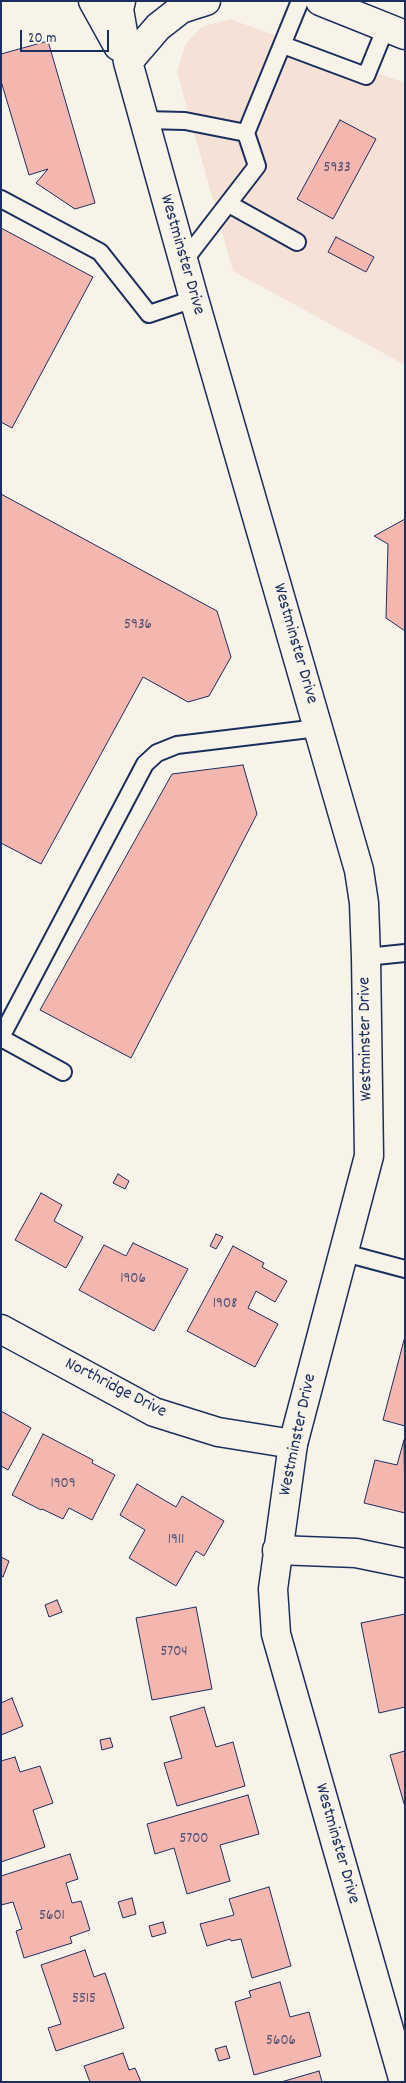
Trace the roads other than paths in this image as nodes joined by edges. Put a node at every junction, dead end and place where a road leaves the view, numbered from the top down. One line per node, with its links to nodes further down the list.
1 (93, 1): 8 (street)
2 (121, 1): 8 (street, Westminster Drive)
3 (206, 1): 8 (street)
4 (300, 1): 7 (lane)
5 (332, 4): 6 (street)
6 (395, 31): 7 (lane)
7 (284, 45): 10 (lane)
8 (128, 62): 9 (street, Westminster Drive)
9 (144, 120): 10 (lane); 14 (street, Westminster Drive)
10 (246, 133): 12 (lane)
11 (1, 200): 15 (lane)
12 (229, 204): 13 (lane); 14 (lane)
13 (297, 242)
14 (183, 262): 15 (street, Westminster Drive)
15 (194, 299): 16 (street, Westminster Drive)
16 (318, 728): 18 (street, Westminster Drive); 19 (lane)
17 (405, 953): 18 (lane)
18 (366, 957): 21 (street, Westminster Drive)
19 (1, 1038): 20 (lane)
20 (64, 1072)
21 (345, 1253): 22 (lane); 24 (street, Westminster Drive)
22 (405, 1269)
23 (1, 1329): 24 (street, Northridge Drive)
24 (293, 1444): 25 (street, Westminster Drive)
25 (278, 1550): 26 (street); 27 (street, Westminster Drive)
26 (405, 1563)
27 (404, 2082)

